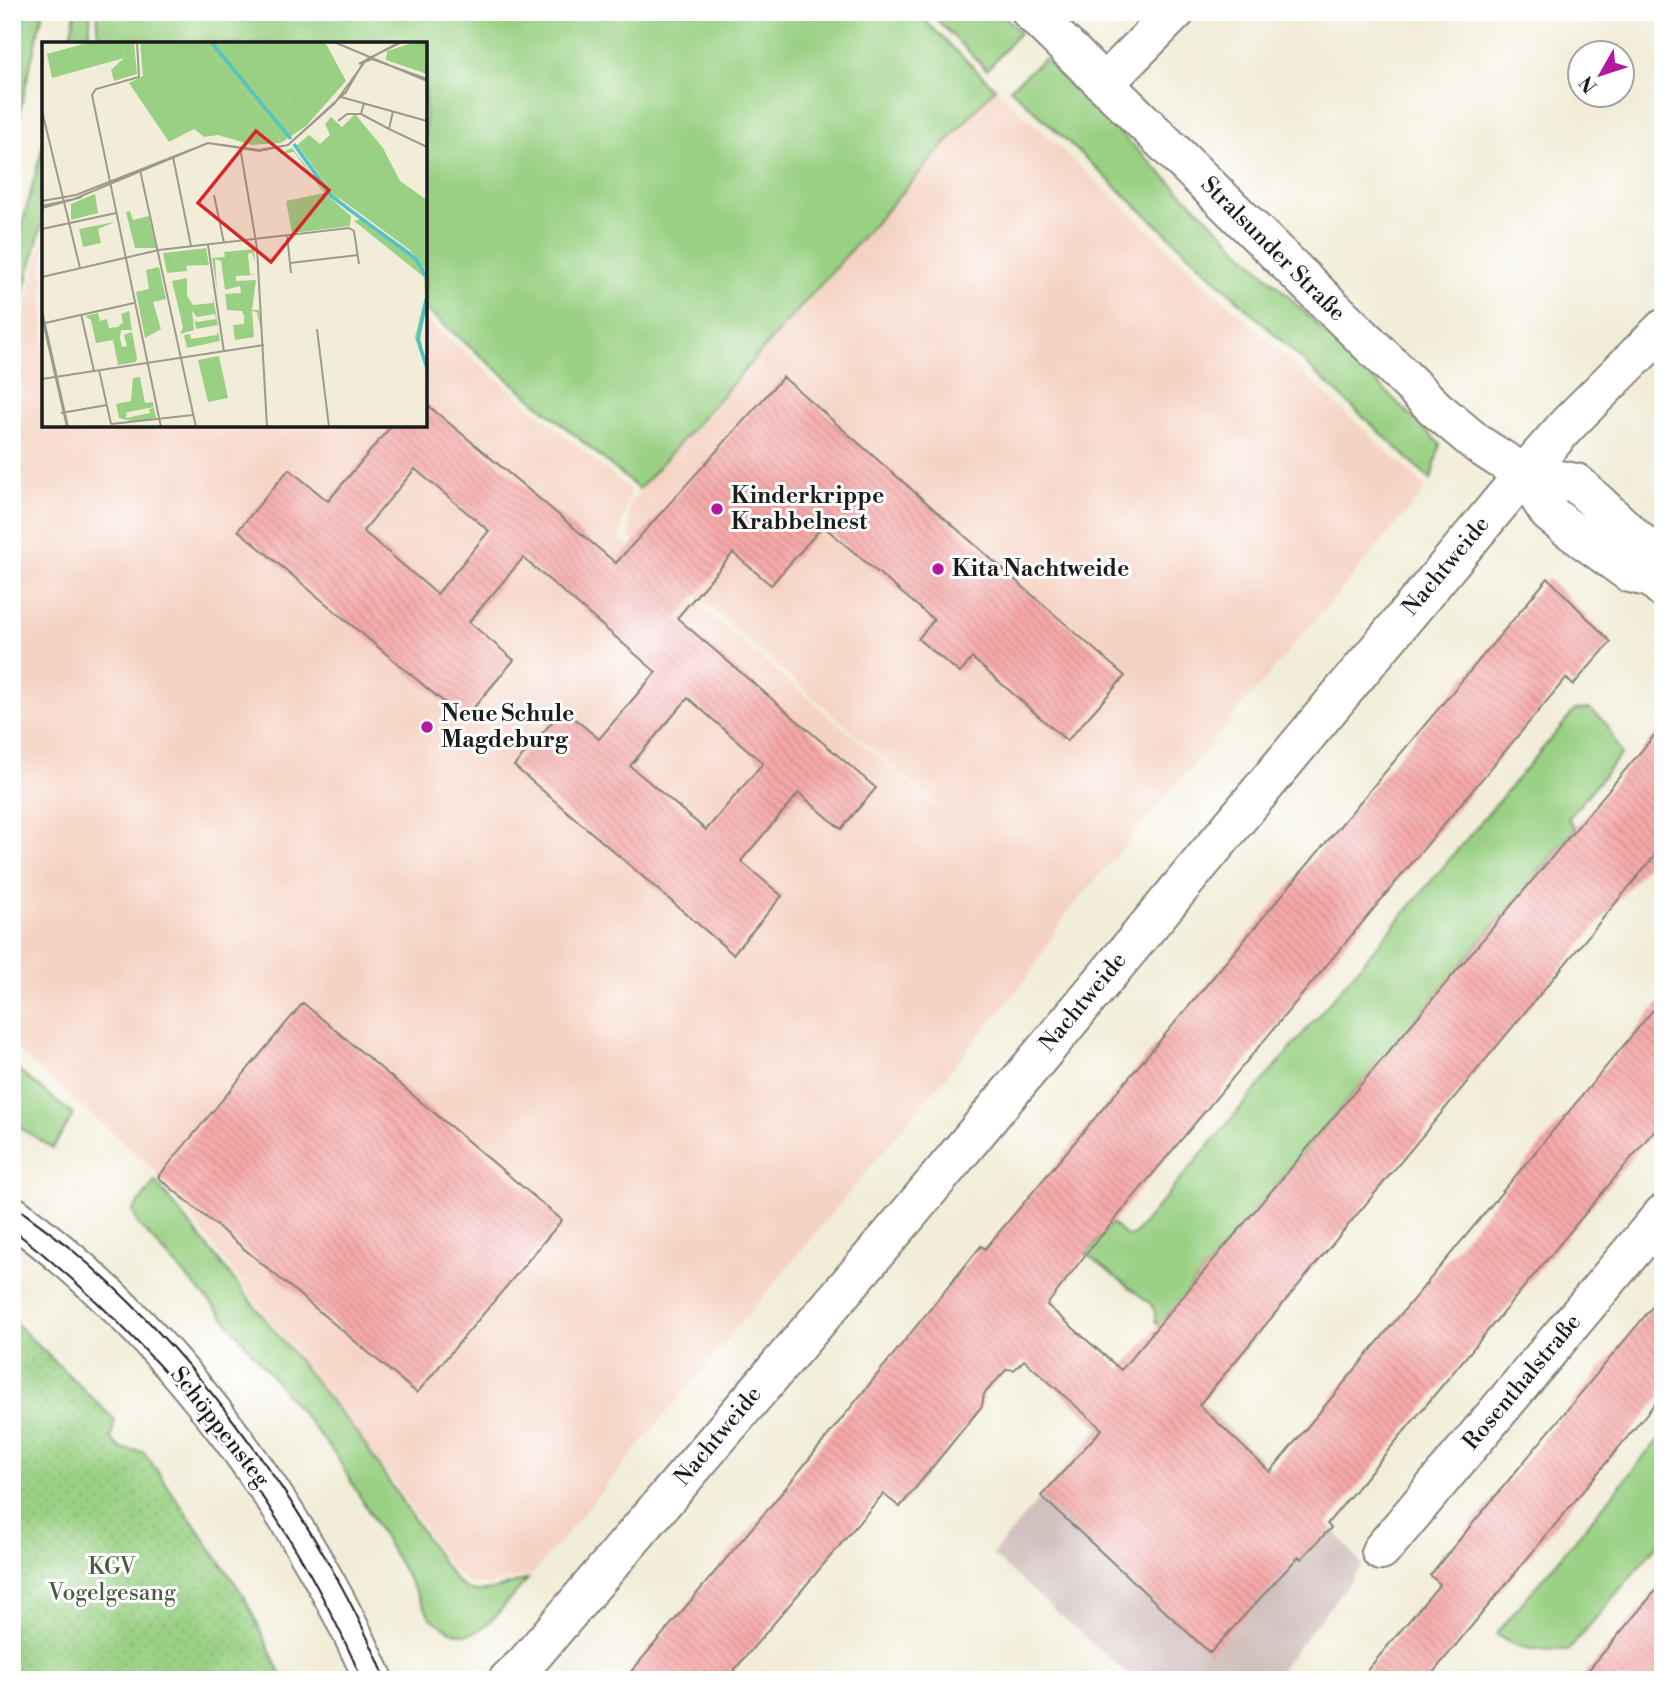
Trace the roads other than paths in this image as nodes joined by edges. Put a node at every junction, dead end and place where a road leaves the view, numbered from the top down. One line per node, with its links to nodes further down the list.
1 (1031, 12): 3 (street, Stralsunder Straße)
2 (1175, 12): 3 (street)
3 (1105, 83): 5 (street, Stralsunder Straße)
4 (1663, 329): 5 (street, Nachtweide)
5 (1524, 474): 6 (street); 11 (street, Nachtweide)
6 (1657, 583)
7 (1663, 1214): 9 (street, Rosenthalstraße)
8 (12, 1215): 10 (street, Schöppensteg)
9 (1381, 1551)
10 (374, 1680)
11 (508, 1680)

